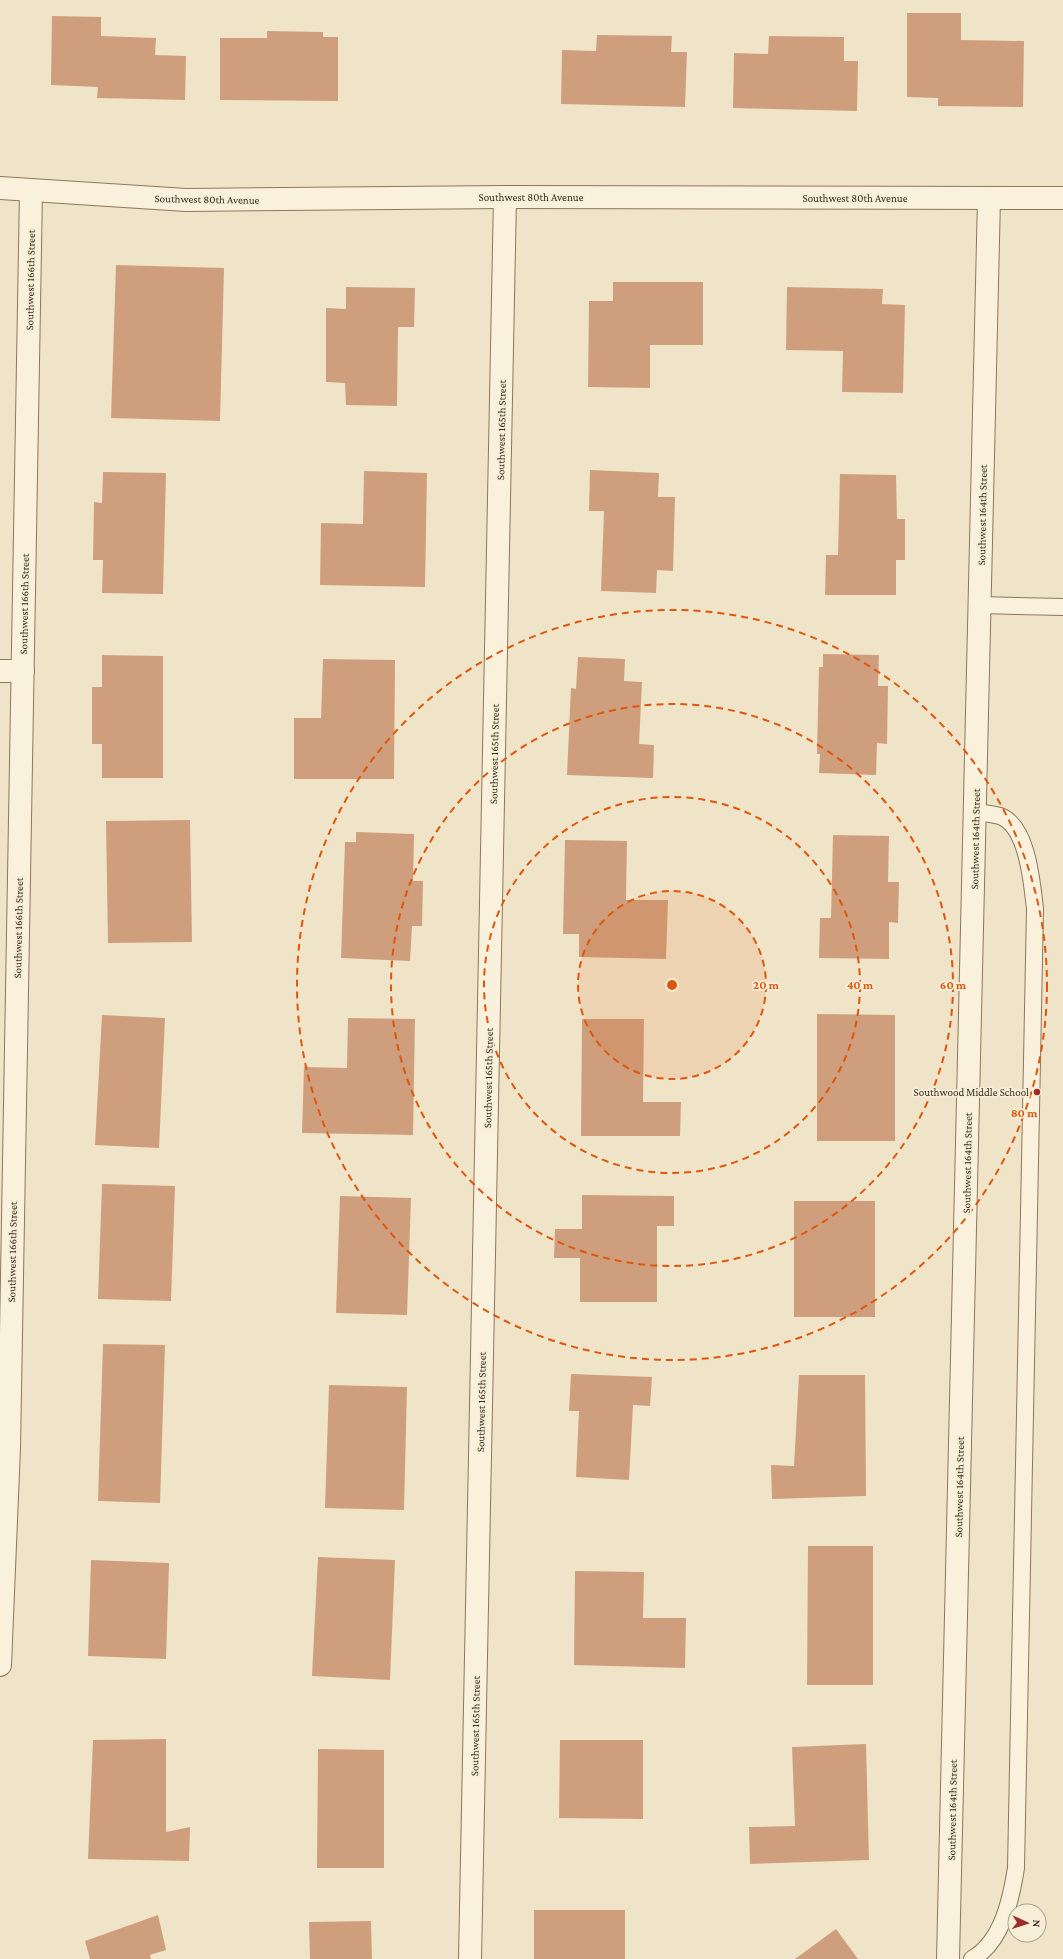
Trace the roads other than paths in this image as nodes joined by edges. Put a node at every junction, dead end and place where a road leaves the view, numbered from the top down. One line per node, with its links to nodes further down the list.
1 (0, 188): 2 (street, Southwest 80th Avenue)
2 (31, 191): 3 (street, Southwest 80th Avenue); 8 (street, Southwest 166th Street)
3 (505, 197): 4 (street, Southwest 80th Avenue); 13 (street, Southwest 165th Street)
4 (989, 198): 5 (street, Southwest 80th Avenue); 6 (street, Southwest 164th Street)
5 (1063, 198)
6 (979, 605): 7 (lane); 10 (street, Southwest 164th Street)
7 (1063, 607)
8 (23, 671): 9 (street); 11 (street, Southwest 166th Street)
9 (0, 672)
10 (975, 812): 14 (street, Southwest 164th Street); 15 (lane)
11 (6, 1253): 12 (street, Southwest 166th Street)
12 (0, 1665)
13 (470, 1959)
14 (948, 1959)
15 (972, 1959)

